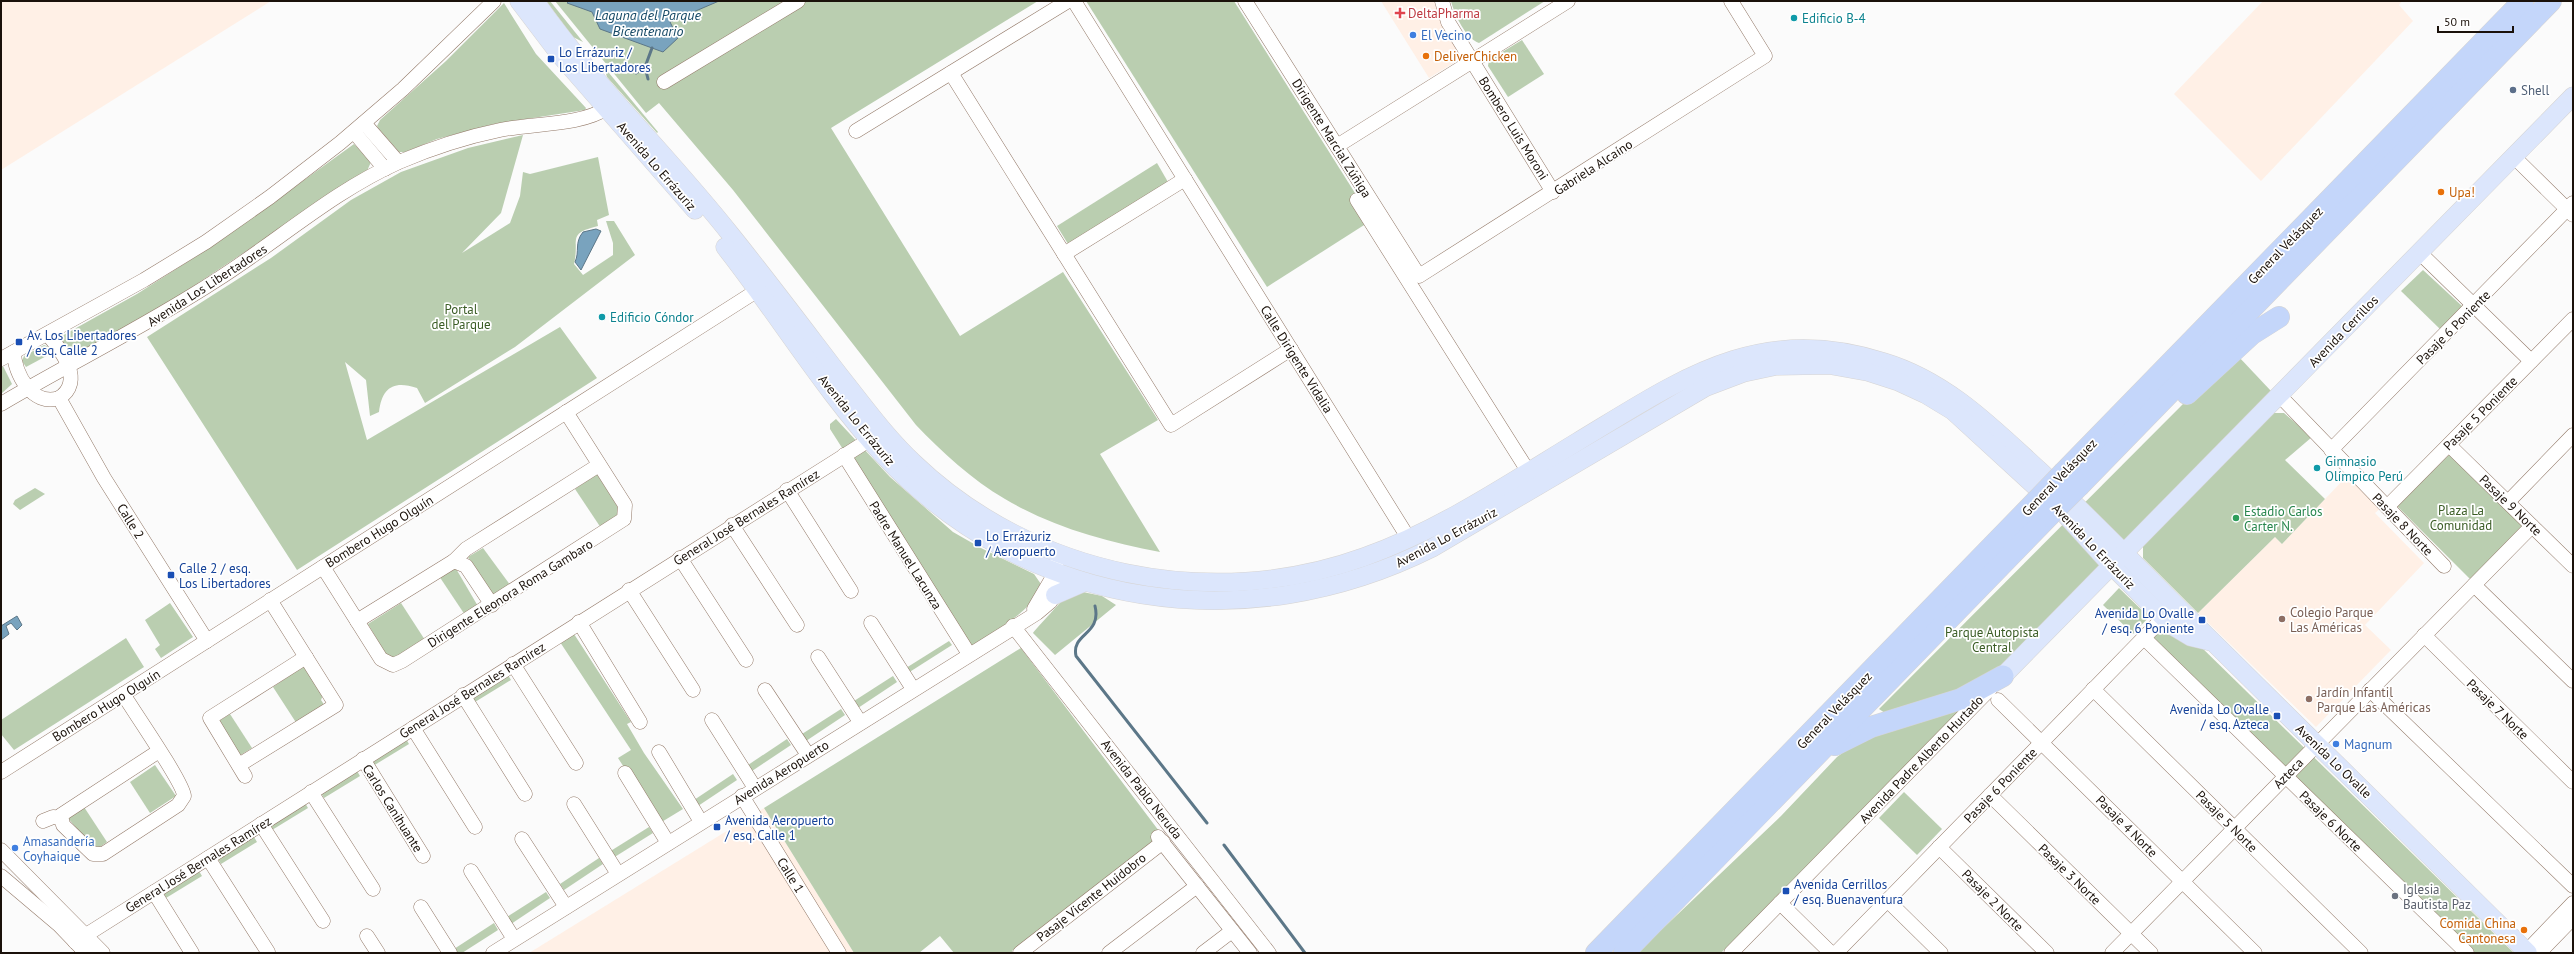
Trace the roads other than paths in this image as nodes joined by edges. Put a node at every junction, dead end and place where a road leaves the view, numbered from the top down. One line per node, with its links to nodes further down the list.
1 (494, 1): 18 (street)
2 (519, 1): 17 (main road, Avenida Lo Errázuriz)
3 (535, 1): 61 (main road, Avenida Lo Errázuriz)
4 (798, 1): 15 (street)
5 (1068, 1): 14 (street)
6 (1074, 1): 24 (street, Calle Dirigente Vidalia)
7 (1245, 1): 20 (street, Dirigente Marcial Zúñiga)
8 (1442, 1): 13 (street, Bombero Luis Moroni)
9 (1568, 1): 13 (street)
10 (1731, 1): 25 (street, Gabriela Alcaíno)
11 (2523, 1): 57 (highway, General Velásquez, bridge)
12 (2551, 1): 51 (highway, General Velásquez)
13 (1472, 60): 20 (street); 25 (street, Bombero Luis Moroni)
14 (951, 73): 19 (street); 29 (street)
15 (664, 82)
16 (2573, 96): 21 (main road, Avenida Cerrillos)
17 (607, 108): 22 (street, Avenida Los Libertadores); 31 (main road, Avenida Lo Errázuriz)
18 (359, 127): 22 (street); 23 (street); 35 (street)
19 (856, 131)
20 (1337, 146): 30 (street, Dirigente Marcial Zúñiga)
21 (2514, 157): 27 (street); 28 (main road, Avenida Cerrillos)
22 (398, 162): 23 (street, Avenida Los Libertadores)
23 (385, 169): 40 (street, Avenida Los Libertadores)
24 (1184, 179): 29 (street); 36 (street, Calle Dirigente Vidalia)
25 (1553, 192): 30 (street, Gabriela Alcaíno)
26 (1357, 200): 53 (street)
27 (2571, 209): 32 (street, Pasaje 6 Poniente)
28 (2420, 253): 32 (street); 42 (main road, Avenida Cerrillos)
29 (1064, 254): 36 (street)
30 (1419, 276)
31 (758, 290): 45 (street, Bombero Hugo Olguín); 47 (main road, Avenida Lo Errázuriz)
32 (2474, 306): 39 (street); 49 (street, Pasaje 6 Poniente)
33 (2278, 317): 51 (highway)
34 (2573, 319): 39 (street, Pasaje 5 Poniente)
35 (47, 334): 37 (street); 40 (street)
36 (1291, 349): 60 (street, Calle Dirigente Vidalia)
37 (14, 352): 38 (street); 41 (street)
38 (1, 359)
39 (2531, 361): 48 (street, Pasaje 5 Poniente)
40 (68, 367): 41 (street, Avenida Los Libertadores); 43 (street)
41 (28, 388): 43 (street); 44 (street, Avenida Los Libertadores)
42 (2280, 396): 49 (street, Pasaje 8 Norte); 64 (main road, Avenida Cerrillos)
43 (59, 398): 85 (street, Calle 2)
44 (1, 404)
45 (566, 412): 52 (street); 67 (street, Bombero Hugo Olguín)
46 (2573, 435): 55 (street)
47 (869, 440): 50 (street, General José Bernales Ramírez); 68 (main road, Avenida Lo Errázuriz)
48 (2449, 445): 55 (street, Pasaje 9 Norte); 56 (street, Pasaje 5 Poniente)
49 (2331, 450): 56 (street, Pasaje 8 Norte)
50 (844, 455): 54 (street, General José Bernales Ramírez); 87 (street, Padre Manuel Lacunza)
51 (2108, 456): 57 (highway, General Velásquez, bridge)
52 (599, 465): 65 (street); 75 (street, Dirigente Eleonora Roma Gambaro)
53 (1528, 472): 60 (main road, Avenida Lo Errázuriz); 64 (main road, Avenida Lo Errázuriz)
54 (787, 490): 58 (street, General José Bernales Ramírez); 72 (street)
55 (2508, 502): 59 (street, Pasaje 9 Norte)
56 (2387, 507): 66 (street, Pasaje 8 Norte)
57 (2042, 509): 112 (highway, General Velásquez); 170 (highway, General Velásquez)
58 (732, 525): 63 (street, General José Bernales Ramírez); 81 (street)
59 (2532, 526): 62 (street, Pasaje 9 Norte); 70 (street, Azteca)
60 (1409, 539): 61 (main road, Avenida Lo Errázuriz)
61 (1066, 556): 68 (street, Avenida Aeropuerto)
62 (2570, 557)
63 (680, 558): 71 (street, General José Bernales Ramírez); 90 (street)
64 (2117, 559): 69 (main road, Avenida Lo Errázuriz); 77 (main road, Avenida Lo Errázuriz); 86 (main road, Avenida Lo Ovalle); 92 (main road, Avenida Padre Alberto Hurtado)
65 (454, 561): 75 (street); 78 (street)
66 (2444, 566)
67 (322, 567): 74 (street, Bombero Hugo Olguín); 78 (street)
68 (1060, 573): 69 (main road, Avenida Lo Errázuriz); 73 (street, Avenida Aeropuerto); 76 (street, Avenida Aeropuerto)
69 (1086, 582): 73 (main road)
70 (2474, 585): 83 (street, Azteca); 93 (street)
71 (629, 590): 79 (street, General José Bernales Ramírez); 96 (street)
72 (851, 591)
73 (1055, 595): 76 (street, Avenida Aeropuerto)
74 (270, 600): 85 (street, Bombero Hugo Olguín); 88 (street)
75 (492, 605): 78 (street, Dirigente Eleonora Roma Gambaro)
76 (1030, 616): 82 (street, Avenida Aeropuerto)
77 (2164, 617): 84 (street, Pasaje 6 Poniente); 86 (main road, Avenida Lo Errázuriz)
78 (357, 621)
79 (579, 622): 91 (street, General José Bernales Ramírez); 103 (street)
80 (871, 623): 94 (street)
81 (797, 625)
82 (1013, 626): 87 (street, Avenida Aeropuerto); 169 (street, Avenida Pablo Neruda)
83 (2424, 636): 98 (street, Azteca); 117 (street, Pasaje 7 Norte)
84 (2144, 638): 95 (street, Pasaje 6 Poniente); 116 (street, Pasaje 6 Norte)
85 (207, 641): 99 (street, Bombero Hugo Olguín)
86 (2212, 642): 107 (main road, Avenida Lo Ovalle)
87 (969, 654): 94 (street, Avenida Aeropuerto)
88 (306, 657): 88 (street)
89 (818, 657): 104 (street)
90 (746, 660)
91 (513, 664): 100 (street, General José Bernales Ramírez); 113 (street)
92 (2003, 676): 112 (highway); 146 (street, Avenida Padre Alberto Hurtado)
93 (2573, 681)
94 (913, 689): 104 (street, Avenida Aeropuerto)
95 (2093, 689): 106 (street, Pasaje 6 Poniente); 129 (street, Pasaje 5 Norte)
96 (692, 690)
97 (766, 690): 110 (street)
98 (2370, 690): 107 (street, Azteca); 142 (street)
99 (123, 694): 108 (street); 114 (street, Bombero Hugo Olguín)
100 (463, 695): 105 (street, General José Bernales Ramírez); 120 (street)
101 (1998, 700): 106 (street, Pasaje 4 Norte)
102 (712, 720): 118 (street)
103 (640, 722)
104 (860, 722): 110 (street, Avenida Aeropuerto)
105 (412, 728): 111 (street, General José Bernales Ramírez); 128 (street)
106 (2042, 742): 122 (street, Pasaje 6 Poniente); 140 (street, Pasaje 4 Norte)
107 (2316, 744): 116 (street, Azteca); 182 (main road, Avenida Lo Ovalle)
108 (159, 751): 124 (street); 124 (street)
109 (659, 752): 126 (street)
110 (808, 755): 118 (street, Avenida Aeropuerto)
111 (362, 760): 119 (street, General José Bernales Ramírez); 135 (street, Carlos Canihuante)
112 (1810, 762): 171 (highway, General Velásquez)
113 (576, 763)
114 (1, 772)
115 (624, 773): 132 (street)
116 (2285, 776): 129 (street, Azteca); 181 (street, Pasaje 6 Norte)
117 (2573, 782)
118 (755, 788): 121 (street, Avenida Aeropuerto)
119 (311, 792): 127 (street, General José Bernales Ramírez); 143 (street)
120 (524, 794)
121 (742, 796): 126 (street, Avenida Aeropuerto); 164 (street, Calle 1)
122 (1990, 796): 133 (street, Pasaje 6 Poniente); 153 (street, Pasaje 3 Norte)
123 (574, 804): 138 (street)
124 (60, 818): 125 (street)
125 (43, 822)
126 (702, 822): 132 (street, Avenida Aeropuerto)
127 (261, 824): 136 (street, General José Bernales Ramírez); 151 (street)
128 (475, 827)
129 (2234, 828): 140 (street, Azteca); 180 (street, Pasaje 5 Norte)
130 (522, 839): 149 (street)
131 (1160, 839): 141 (street, Avenida Pablo Neruda); 165 (street, Pasaje Vicente Huidobro)
132 (668, 843): 138 (street, Avenida Aeropuerto)
133 (1939, 847): 145 (street, Pasaje 6 Poniente); 176 (street, Pasaje 2 Norte)
134 (1, 850): 155 (street)
135 (423, 856)
136 (208, 858): 144 (street, General José Bernales Ramírez); 157 (street)
137 (471, 871): 156 (street)
138 (618, 874): 149 (street, Avenida Aeropuerto)
139 (1, 876): 155 (street)
140 (2182, 881): 153 (street, Azteca); 179 (street, Pasaje 4 Norte)
141 (1197, 886): 152 (street, Avenida Pablo Neruda); 166 (street)
142 (2573, 886)
143 (373, 889)
144 (154, 892): 155 (street, General José Bernales Ramírez); 160 (street)
145 (1888, 900): 174 (street, Pasaje 6 Poniente); 175 (street)
146 (1780, 903): 172 (street, Avenida Padre Alberto Hurtado); 173 (street)
147 (2573, 903): 182 (street)
148 (421, 907): 162 (street)
149 (566, 907): 156 (street, Avenida Aeropuerto)
150 (2573, 918): 182 (street)
151 (323, 921)
152 (1232, 931): 167 (street); 168 (street, Avenida Pablo Neruda)
153 (2131, 933): 177 (street, Azteca); 178 (street, Pasaje 3 Norte)
154 (366, 936): 161 (street)
155 (80, 939): 158 (street); 159 (street)
156 (514, 940): 163 (street, Avenida Aeropuerto)
157 (268, 952)
158 (86, 953)
159 (103, 953)
160 (192, 953)
161 (378, 953)
162 (450, 953)
163 (492, 953)
164 (839, 953)
165 (1020, 953)
166 (1109, 953)
167 (1203, 953)
168 (1250, 953)
169 (1269, 953)
170 (1596, 953)
171 (1624, 953)
172 (1731, 953)
173 (1830, 953)
174 (1836, 953)
175 (1941, 953)
176 (2047, 953)
177 (2112, 953)
178 (2151, 953)
179 (2255, 953)
180 (2361, 953)
181 (2467, 953)
182 (2530, 953)

